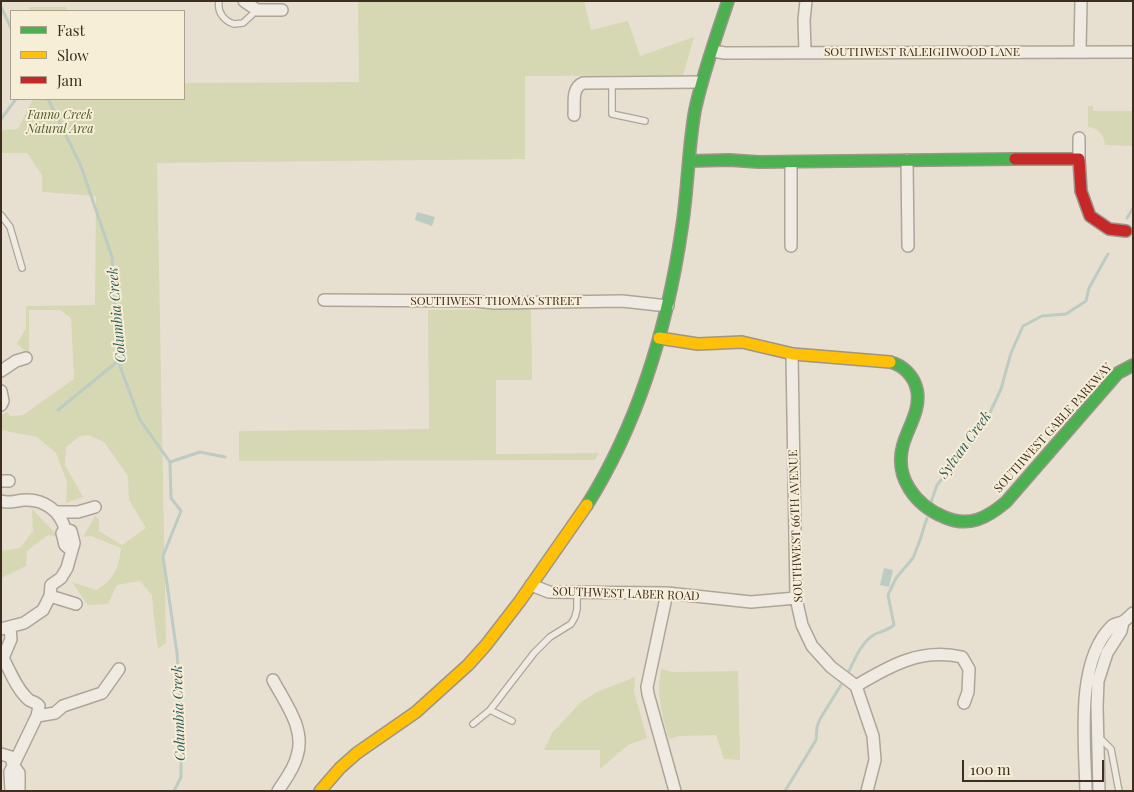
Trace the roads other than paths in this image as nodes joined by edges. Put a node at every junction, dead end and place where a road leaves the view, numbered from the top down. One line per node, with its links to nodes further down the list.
1 (219, 1): 6 (lane)
2 (244, 1): 6 (street)
3 (728, 1): 8 (street)
4 (806, 1): 9 (street)
5 (1081, 1): 10 (street)
6 (257, 10): 7 (street)
7 (282, 10)
8 (712, 51): 9 (street, SOUTHWEST RALEIGHWOOD LANE); 13 (street)
9 (805, 51): 10 (street, SOUTHWEST RALEIGHWOOD LANE)
10 (1080, 51): 11 (street, SOUTHWEST RALEIGHWOOD LANE)
11 (1133, 52)
12 (612, 82): 13 (street); 14 (street); 15 (lane)
13 (702, 82): 19 (street)
14 (574, 115)
15 (645, 121)
16 (1079, 138): 17 (street)
17 (1079, 159): 18 (street); 22 (street)
18 (907, 160): 20 (street); 24 (street)
19 (690, 161): 20 (street); 27 (street)
20 (791, 162): 23 (street)
21 (1, 215): 25 (lane)
22 (1126, 231)
23 (791, 246)
24 (908, 246)
25 (22, 268)
26 (324, 300): 27 (street, SOUTHWEST THOMAS STREET)
27 (668, 306): 28 (street)
28 (659, 338): 29 (street, SOUTHWEST GABLE PARKWAY); 38 (street)
29 (792, 354): 31 (street, SOUTHWEST GABLE PARKWAY); 42 (street, SOUTHWEST 66TH AVENUE)
30 (26, 358): 32 (street)
31 (1133, 364)
32 (1, 371)
33 (1, 391): 34 (street)
34 (1, 405)
35 (1, 501): 37 (street)
36 (95, 507): 37 (street)
37 (58, 512): 41 (street)
38 (532, 585): 39 (street, SOUTHWEST LABER ROAD); 62 (street)
39 (577, 593): 40 (street, SOUTHWEST LABER ROAD); 53 (lane)
40 (667, 593): 42 (street, SOUTHWEST LABER ROAD); 63 (street)
41 (50, 596): 43 (street); 46 (street)
42 (796, 598): 50 (street, SOUTHWEST 66TH AVENUE)
43 (76, 604)
44 (1133, 613): 45 (street)
45 (1123, 622): 56 (street); 65 (street)
46 (6, 628): 47 (street)
47 (2, 658): 52 (street)
48 (119, 669): 52 (street)
49 (273, 680): 61 (street)
50 (856, 686): 51 (street); 64 (street)
51 (964, 702)
52 (35, 707): 58 (street)
53 (490, 710): 54 (lane); 55 (lane)
54 (512, 721)
55 (473, 724)
56 (1098, 736): 66 (street); 67 (lane)
57 (2, 755): 58 (street)
58 (13, 764): 59 (street); 60 (street)
59 (11, 791)
60 (19, 791)
61 (278, 791)
62 (320, 791)
63 (675, 791)
64 (867, 791)
65 (1086, 791)
66 (1099, 791)
67 (1118, 791)

